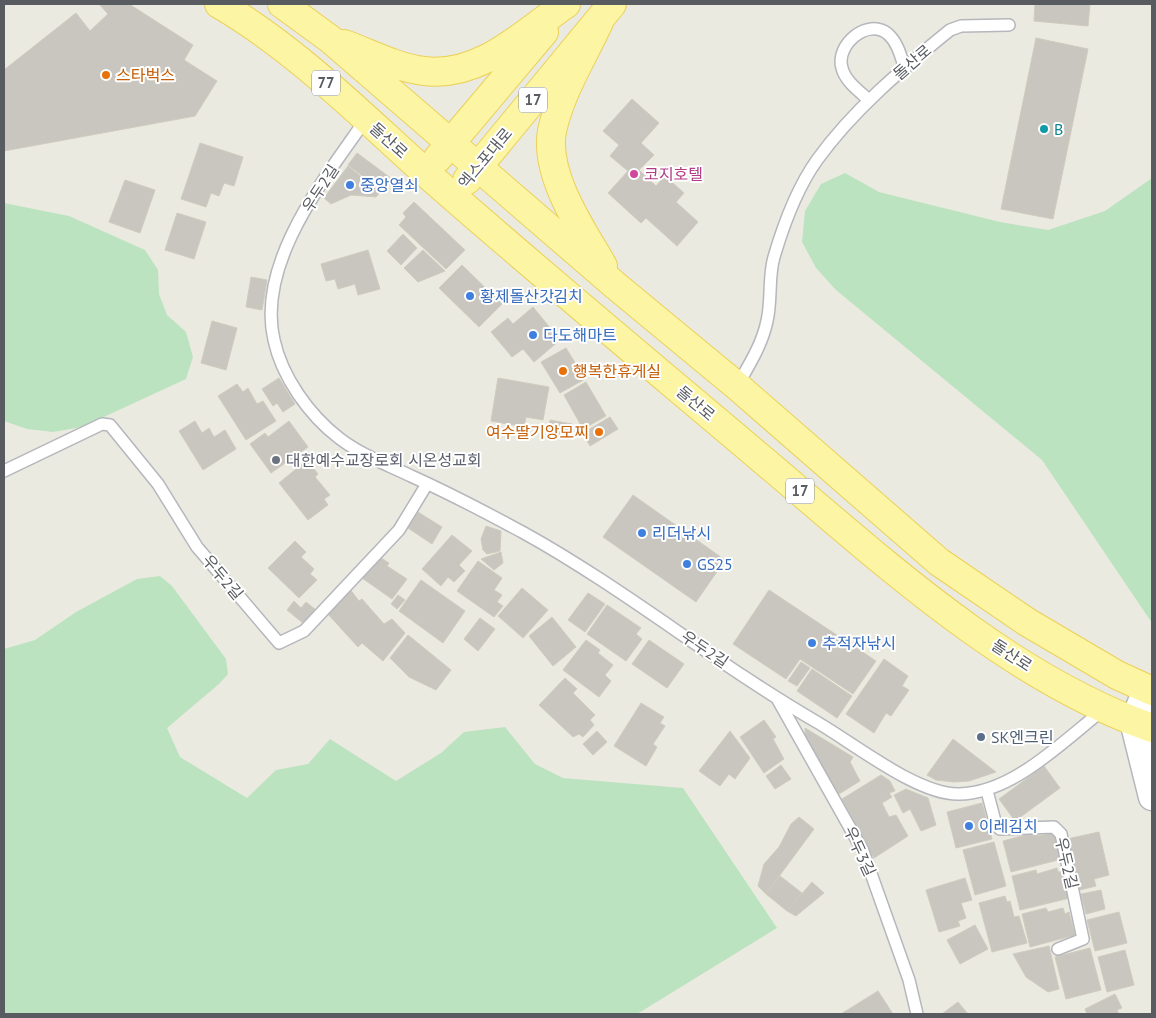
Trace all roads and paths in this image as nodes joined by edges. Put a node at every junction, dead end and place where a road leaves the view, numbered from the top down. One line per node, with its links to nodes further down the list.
1 (219, 4): 9 (main road, 돌산로 / 77)
2 (567, 4): 6 (main road); 10 (main road, 17)
3 (291, 6): 6 (main road, 77)
4 (606, 13): 11 (main road, 엑스포대로 / 17); 14 (main road)
5 (1009, 25): 7 (lane, 돌산로)
6 (330, 39): 10 (main road, 77)
7 (905, 69): 8 (lane, 돌산로); 8 (lane)
8 (869, 100): 15 (lane, 돌산로)
9 (366, 119): 12 (main road, 돌산로 / 77); 17 (lane, 우두2길)
10 (450, 143): 11 (main road, 17); 12 (main road, 17)
11 (478, 167): 13 (main road, 엑스포대로 / 17); 14 (main road, 17)
12 (426, 172): 13 (main road, 돌산로 / 17)
13 (453, 196): 20 (main road, 돌산로 / 17)
14 (616, 286): 15 (main road, 17)
15 (737, 386): 18 (main road, 17)
16 (4, 471): 17 (lane, 우두2길)
17 (427, 484): 19 (lane, 우두2길)
18 (1150, 690): 21 (street)
19 (777, 699): 22 (lane, 우두2길); 25 (lane, 우두3길)
20 (1104, 709): 21 (main road, 돌산로 / 17); 22 (lane, 우두2길)
21 (1142, 724): 23 (street)
22 (987, 791): 24 (lane, 우두2길)
23 (1152, 797)
24 (1058, 949)
25 (917, 1014)

